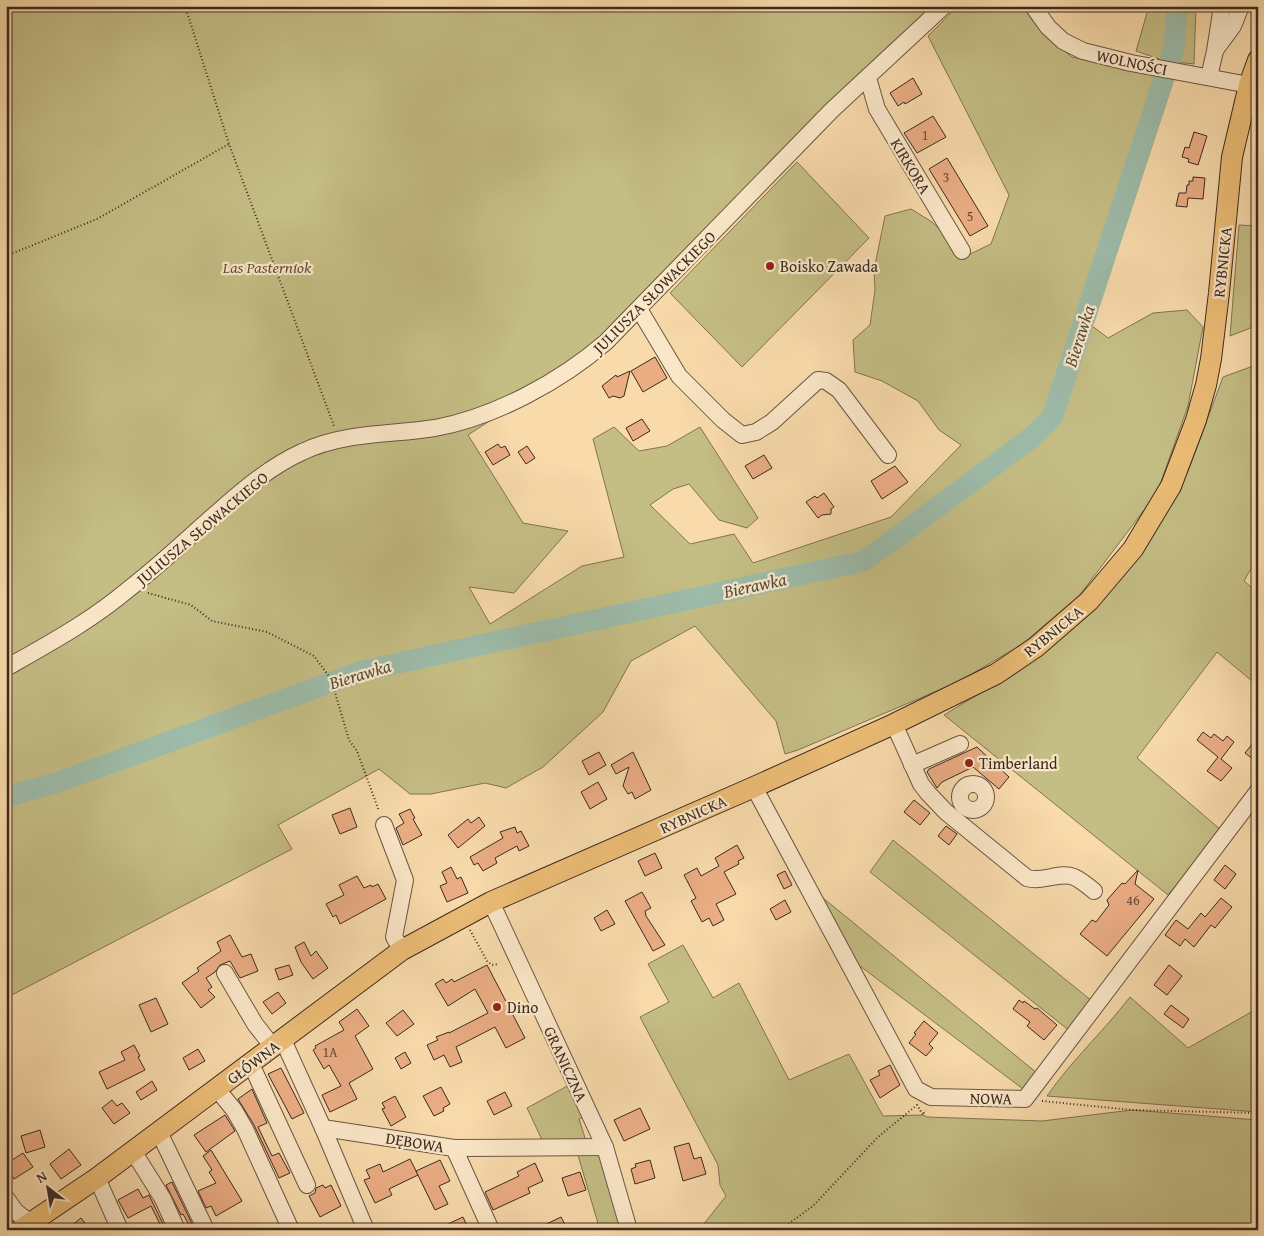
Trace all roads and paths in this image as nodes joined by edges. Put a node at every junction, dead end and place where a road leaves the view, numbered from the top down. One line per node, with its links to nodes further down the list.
1 (185, 6): 11 (path)
2 (944, 6): 9 (street, JULIUSZA SŁOWACKIEGO)
3 (1033, 6): 8 (street, WOLNOŚCI)
4 (1222, 6): 6 (street)
5 (1241, 6): 6 (street)
6 (1215, 51): 8 (street)
7 (1258, 60): 10 (main road, RYBNICKA)
8 (1209, 77): 10 (street, WOLNOŚCI)
9 (868, 78): 12 (street, KIRKORA); 14 (street, JULIUSZA SŁOWACKIEGO)
10 (1249, 85): 19 (main road, RYBNICKA)
11 (229, 144): 13 (path); 15 (path)
12 (962, 251)
13 (6, 256)
14 (639, 308): 15 (street, JULIUSZA SŁOWACKIEGO); 16 (street)
15 (338, 439): 17 (street, JULIUSZA SŁOWACKIEGO)
16 (888, 455)
17 (130, 588): 18 (street, JULIUSZA SŁOWACKIEGO); 24 (path)
18 (6, 668)
19 (894, 724): 21 (street); 22 (main road, RYBNICKA)
20 (960, 744): 21 (street)
21 (912, 765): 25 (street)
22 (754, 787): 26 (main road, RYBNICKA); 34 (street)
23 (1258, 791): 35 (street, NOWA)
24 (384, 825): 28 (street)
25 (1094, 890)
26 (490, 902): 27 (main road, GŁÓWNA); 39 (street, GRANICZNA)
27 (463, 917): 28 (main road, GŁÓWNA); 29 (path)
28 (402, 950): 31 (main road, GŁÓWNA)
29 (499, 964)
30 (225, 973): 31 (street)
31 (278, 1043): 32 (main road, GŁÓWNA); 37 (street)
32 (251, 1064): 33 (main road, GŁÓWNA); 43 (street)
33 (217, 1089): 38 (main road, GŁÓWNA); 49 (street)
34 (931, 1097): 35 (street, NOWA); 53 (path)
35 (1025, 1099): 36 (path)
36 (1258, 1113)
37 (323, 1128): 40 (street, DĘBOWA); 50 (street)
38 (159, 1132): 41 (main road, GŁÓWNA); 48 (street)
39 (605, 1147): 40 (street, DĘBOWA); 52 (street, GRANICZNA)
40 (454, 1148): 51 (street)
41 (133, 1152): 42 (main road, GŁÓWNA); 47 (street)
42 (97, 1178): 45 (main road, GŁÓWNA); 46 (street)
43 (307, 1184)
44 (6, 1198): 45 (street)
45 (29, 1228)
46 (120, 1230)
47 (177, 1230)
48 (206, 1230)
49 (291, 1230)
50 (366, 1230)
51 (491, 1230)
52 (629, 1230)
53 (780, 1230)

